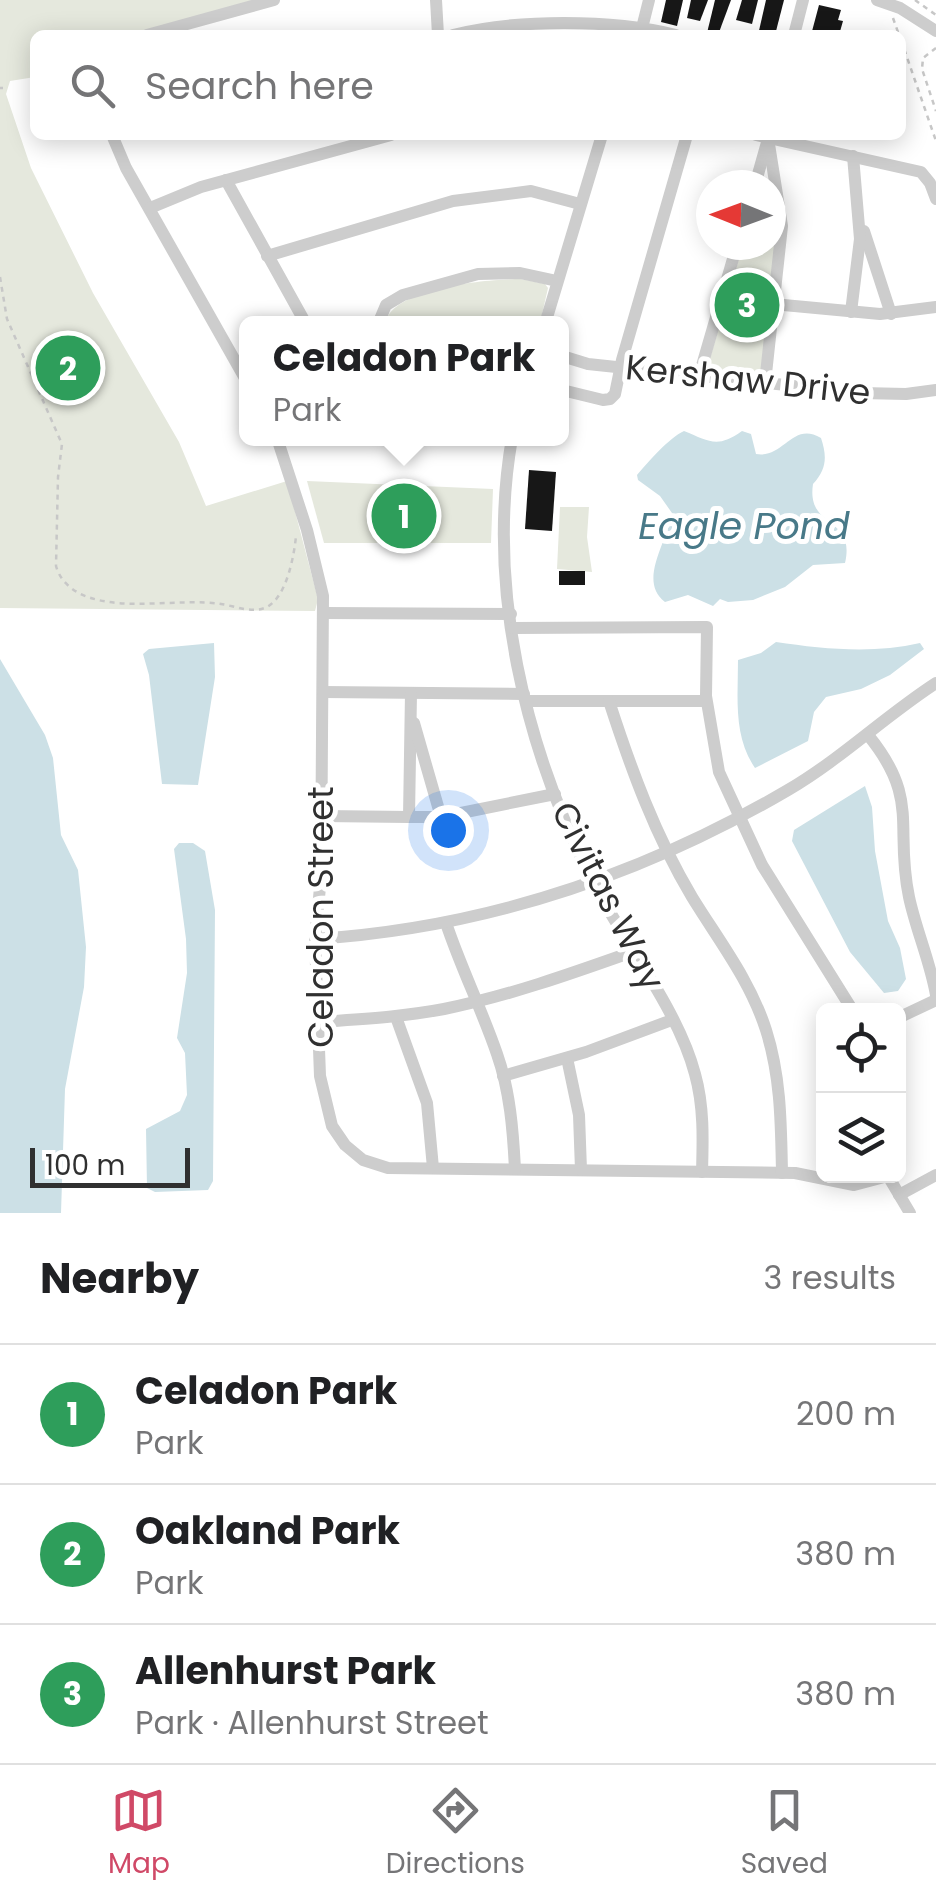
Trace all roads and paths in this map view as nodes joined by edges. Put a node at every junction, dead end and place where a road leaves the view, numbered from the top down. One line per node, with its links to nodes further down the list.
1 (274, 0): 9 (street)
2 (436, 0): 10 (street)
3 (649, 0): 13 (street)
4 (803, 0): 14 (street)
5 (877, 0): 16 (street)
6 (915, 0): 8 (path)
7 (892, 14): 15 (path)
8 (936, 15)
9 (165, 30)
10 (438, 30)
11 (478, 30): 12 (street)
12 (612, 30)
13 (641, 30)
14 (795, 30)
15 (897, 30)
16 (936, 31)
17 (936, 48): 19 (path)
18 (906, 55): 27 (path)
19 (936, 111)
20 (114, 140): 33 (street)
21 (374, 140): 30 (street)
22 (600, 140): 32 (street)
23 (686, 140): 48 (street)
24 (764, 140): 29 (street)
25 (766, 140): 39 (street)
26 (783, 140): 28 (street)
27 (936, 141)
28 (854, 156): 31 (street); 34 (street)
29 (758, 170)
30 (226, 180): 33 (street); 35 (street)
31 (936, 199)
32 (580, 204): 35 (street); 38 (street)
33 (150, 208): 46 (street)
34 (860, 220): 41 (street); 42 (street)
35 (267, 256): 43 (street)
36 (734, 260): 49 (street)
37 (0, 277): 55 (path)
38 (558, 282): 44 (street); 45 (street)
39 (774, 304): 41 (street); 50 (street)
40 (936, 307): 42 (street)
41 (852, 312): 42 (street)
42 (891, 314)
43 (301, 316)
44 (381, 316)
45 (547, 316)
46 (239, 355)
47 (569, 358): 48 (street, Kershaw Drive)
48 (620, 368): 49 (street, Kershaw Drive); 52 (street)
49 (700, 376): 50 (street, Kershaw Drive)
50 (765, 383): 51 (street, Kershaw Drive)
51 (936, 390)
52 (569, 391)
53 (280, 446): 56 (street, Celadon Street)
54 (511, 446): 57 (street, Civitas Way)
55 (294, 525)
56 (324, 613): 57 (street); 60 (street, Celadon Street)
57 (511, 614): 58 (street, Civitas Way)
58 (514, 628): 62 (street, Civitas Way); 63 (street)
59 (932, 686): 65 (street); 67 (street)
60 (323, 692): 61 (street); 70 (street, Celadon Street)
61 (410, 693): 62 (street); 66 (street)
62 (525, 698): 64 (street); 68 (street, Civitas Way)
63 (706, 700): 64 (street); 69 (street)
64 (609, 701): 73 (street)
65 (936, 702)
66 (410, 718): 71 (street); 72 (street)
67 (868, 734): 69 (street); 78 (street)
68 (555, 794): 71 (street); 74 (street, Civitas Way)
69 (740, 815): 73 (street); 80 (street)
70 (322, 816): 72 (street); 76 (street, Celadon Street)
71 (442, 816): 72 (street)
72 (409, 817)
73 (666, 850): 74 (street); 91 (street)
74 (593, 882): 75 (street); 77 (street, Civitas Way)
75 (446, 924): 76 (street); 79 (street)
76 (314, 939): 84 (street, Celadon Street)
77 (632, 952): 79 (street); 83 (street, Civitas Way)
78 (936, 997): 81 (street)
79 (475, 1002): 82 (street); 86 (street)
80 (849, 1003)
81 (906, 1014)
82 (396, 1017): 84 (street); 87 (street)
83 (672, 1020): 85 (street); 90 (street, Civitas Way)
84 (320, 1022): 87 (street, Celadon Street)
85 (567, 1058): 86 (street); 89 (street)
86 (503, 1076): 88 (street)
87 (433, 1168): 88 (street, Celadon Street)
88 (515, 1168): 89 (street, Celadon Street)
89 (582, 1170): 90 (street, Celadon Street)
90 (702, 1172): 91 (street, Celadon Street)
91 (782, 1173): 93 (street, Celadon Street)
92 (936, 1175): 95 (street)
93 (816, 1179)
94 (892, 1183): 95 (street)
95 (899, 1195): 96 (street)
96 (910, 1213)

